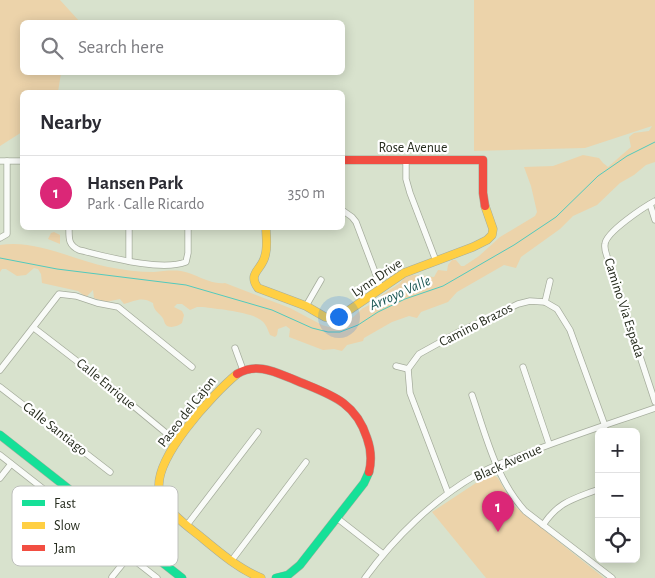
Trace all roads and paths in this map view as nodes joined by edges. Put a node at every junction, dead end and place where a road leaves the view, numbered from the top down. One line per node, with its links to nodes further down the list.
1 (345, 160): 2 (street, Rose Avenue)
2 (406, 160): 13 (street, Rose Avenue); 16 (street)
3 (0, 161): 4 (street)
4 (7, 161): 5 (street); 14 (street)
5 (20, 161)
6 (652, 203): 8 (street); 32 (street, Camino Via Espada)
7 (345, 212): 19 (street)
8 (655, 220)
9 (69, 230): 15 (street)
10 (129, 230): 15 (street)
11 (188, 230): 15 (street)
12 (266, 230): 21 (street, Lynn Drive)
13 (492, 235): 16 (street, Lynn Drive)
14 (0, 238)
15 (129, 261)
16 (436, 261): 19 (street, Lynn Drive)
17 (320, 280): 21 (street)
18 (550, 281): 20 (street)
19 (381, 288): 21 (street, Lynn Drive)
20 (545, 302): 27 (street, Camino Brazos); 34 (street)
21 (306, 306)
22 (34, 328): 25 (street); 28 (street); 37 (street, Calle Enrique)
23 (235, 348): 29 (street)
24 (396, 366): 27 (street)
25 (192, 367)
26 (523, 367): 38 (street)
27 (408, 369): 49 (street)
28 (0, 370)
29 (243, 370): 37 (street, Paseo del Cajon); 51 (street)
30 (0, 387): 43 (street, Calle Santiago)
31 (472, 395): 42 (street)
32 (655, 402)
33 (655, 408): 34 (street, Black Avenue)
34 (604, 426): 38 (street, Black Avenue)
35 (258, 432): 53 (street)
36 (0, 435): 46 (street)
37 (177, 442): 47 (street, Paseo del Cajon)
38 (549, 444): 42 (street, Black Avenue)
39 (0, 455): 41 (street)
40 (306, 462): 55 (street)
41 (10, 464): 44 (street); 45 (street)
42 (497, 465): 49 (street, Black Avenue); 52 (street)
43 (110, 472)
44 (0, 478)
45 (39, 486)
46 (65, 486)
47 (158, 486)
48 (595, 491): 52 (street)
49 (448, 493): 54 (street, Black Avenue)
50 (178, 517): 53 (street, Paseo del Cajon)
51 (336, 518): 54 (street); 63 (street)
52 (543, 524): 65 (street)
53 (187, 525): 55 (street, Paseo del Cajon)
54 (382, 554): 64 (street, Black Avenue)
55 (232, 560): 62 (street, Paseo del Cajon)
56 (120, 566): 59 (street)
57 (141, 566): 60 (street)
58 (167, 566): 61 (street)
59 (112, 577)
60 (157, 578)
61 (182, 578)
62 (260, 578)
63 (276, 578)
64 (365, 578)
65 (612, 578)

